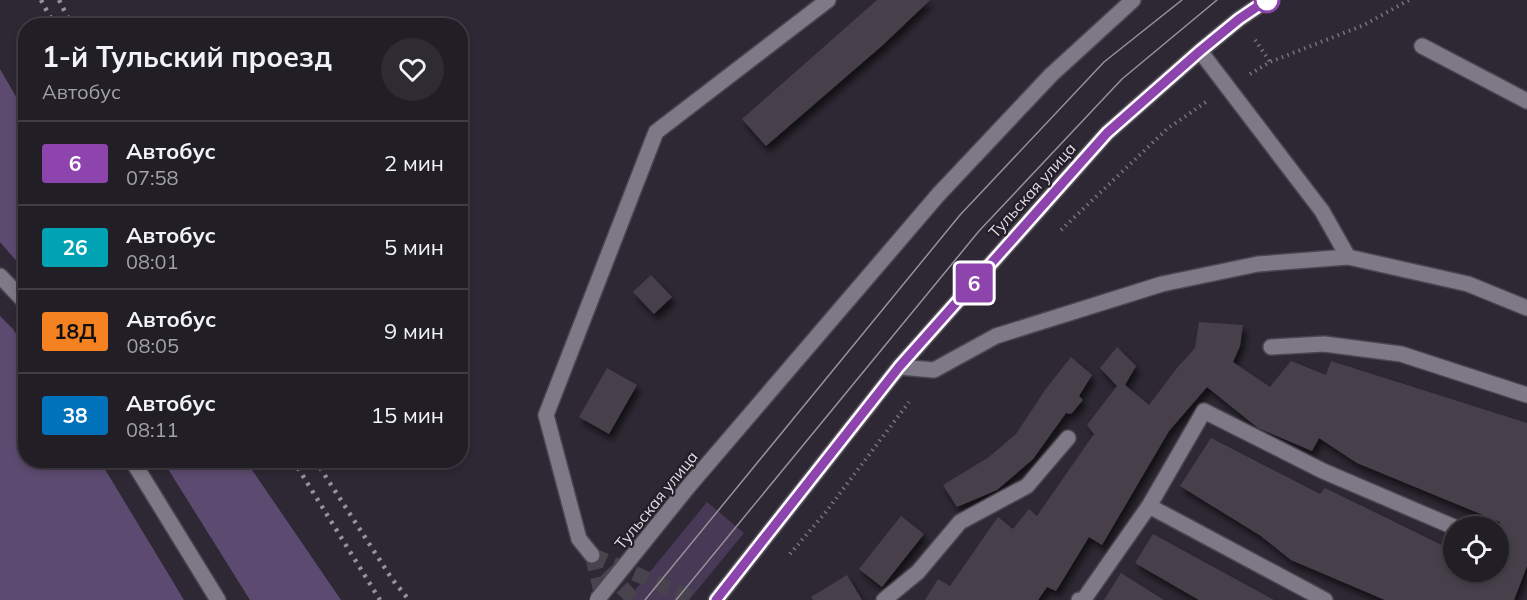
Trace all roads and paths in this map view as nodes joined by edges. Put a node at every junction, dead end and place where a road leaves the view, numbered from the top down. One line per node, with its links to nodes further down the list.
1 (828, 0): 22 (street)
2 (1133, 0): 25 (street, Тульская улица, bridge)
3 (1267, 0): 6 (street, Тульская улица)
4 (1409, 0): 7 (path)
5 (1422, 46): 8 (street)
6 (1200, 51): 7 (street); 15 (street, Тульская улица)
7 (1227, 87): 9 (path); 10 (street)
8 (1527, 101)
9 (1058, 233)
10 (1348, 258): 13 (street); 16 (street)
11 (1, 279): 12 (street)
12 (18, 295)
13 (1527, 308)
14 (1271, 347): 17 (street)
15 (899, 367): 16 (street); 26 (street, Тульская улица)
16 (934, 370): 23 (path)
17 (1527, 395)
18 (1068, 438): 27 (street)
19 (137, 468): 24 (street)
20 (1149, 506): 21 (street); 28 (street); 29 (street)
21 (1443, 522)
22 (592, 555)
23 (789, 555)
24 (218, 600)
25 (597, 600)
26 (716, 600)
27 (884, 600)
28 (1083, 600)
29 (1325, 600)

